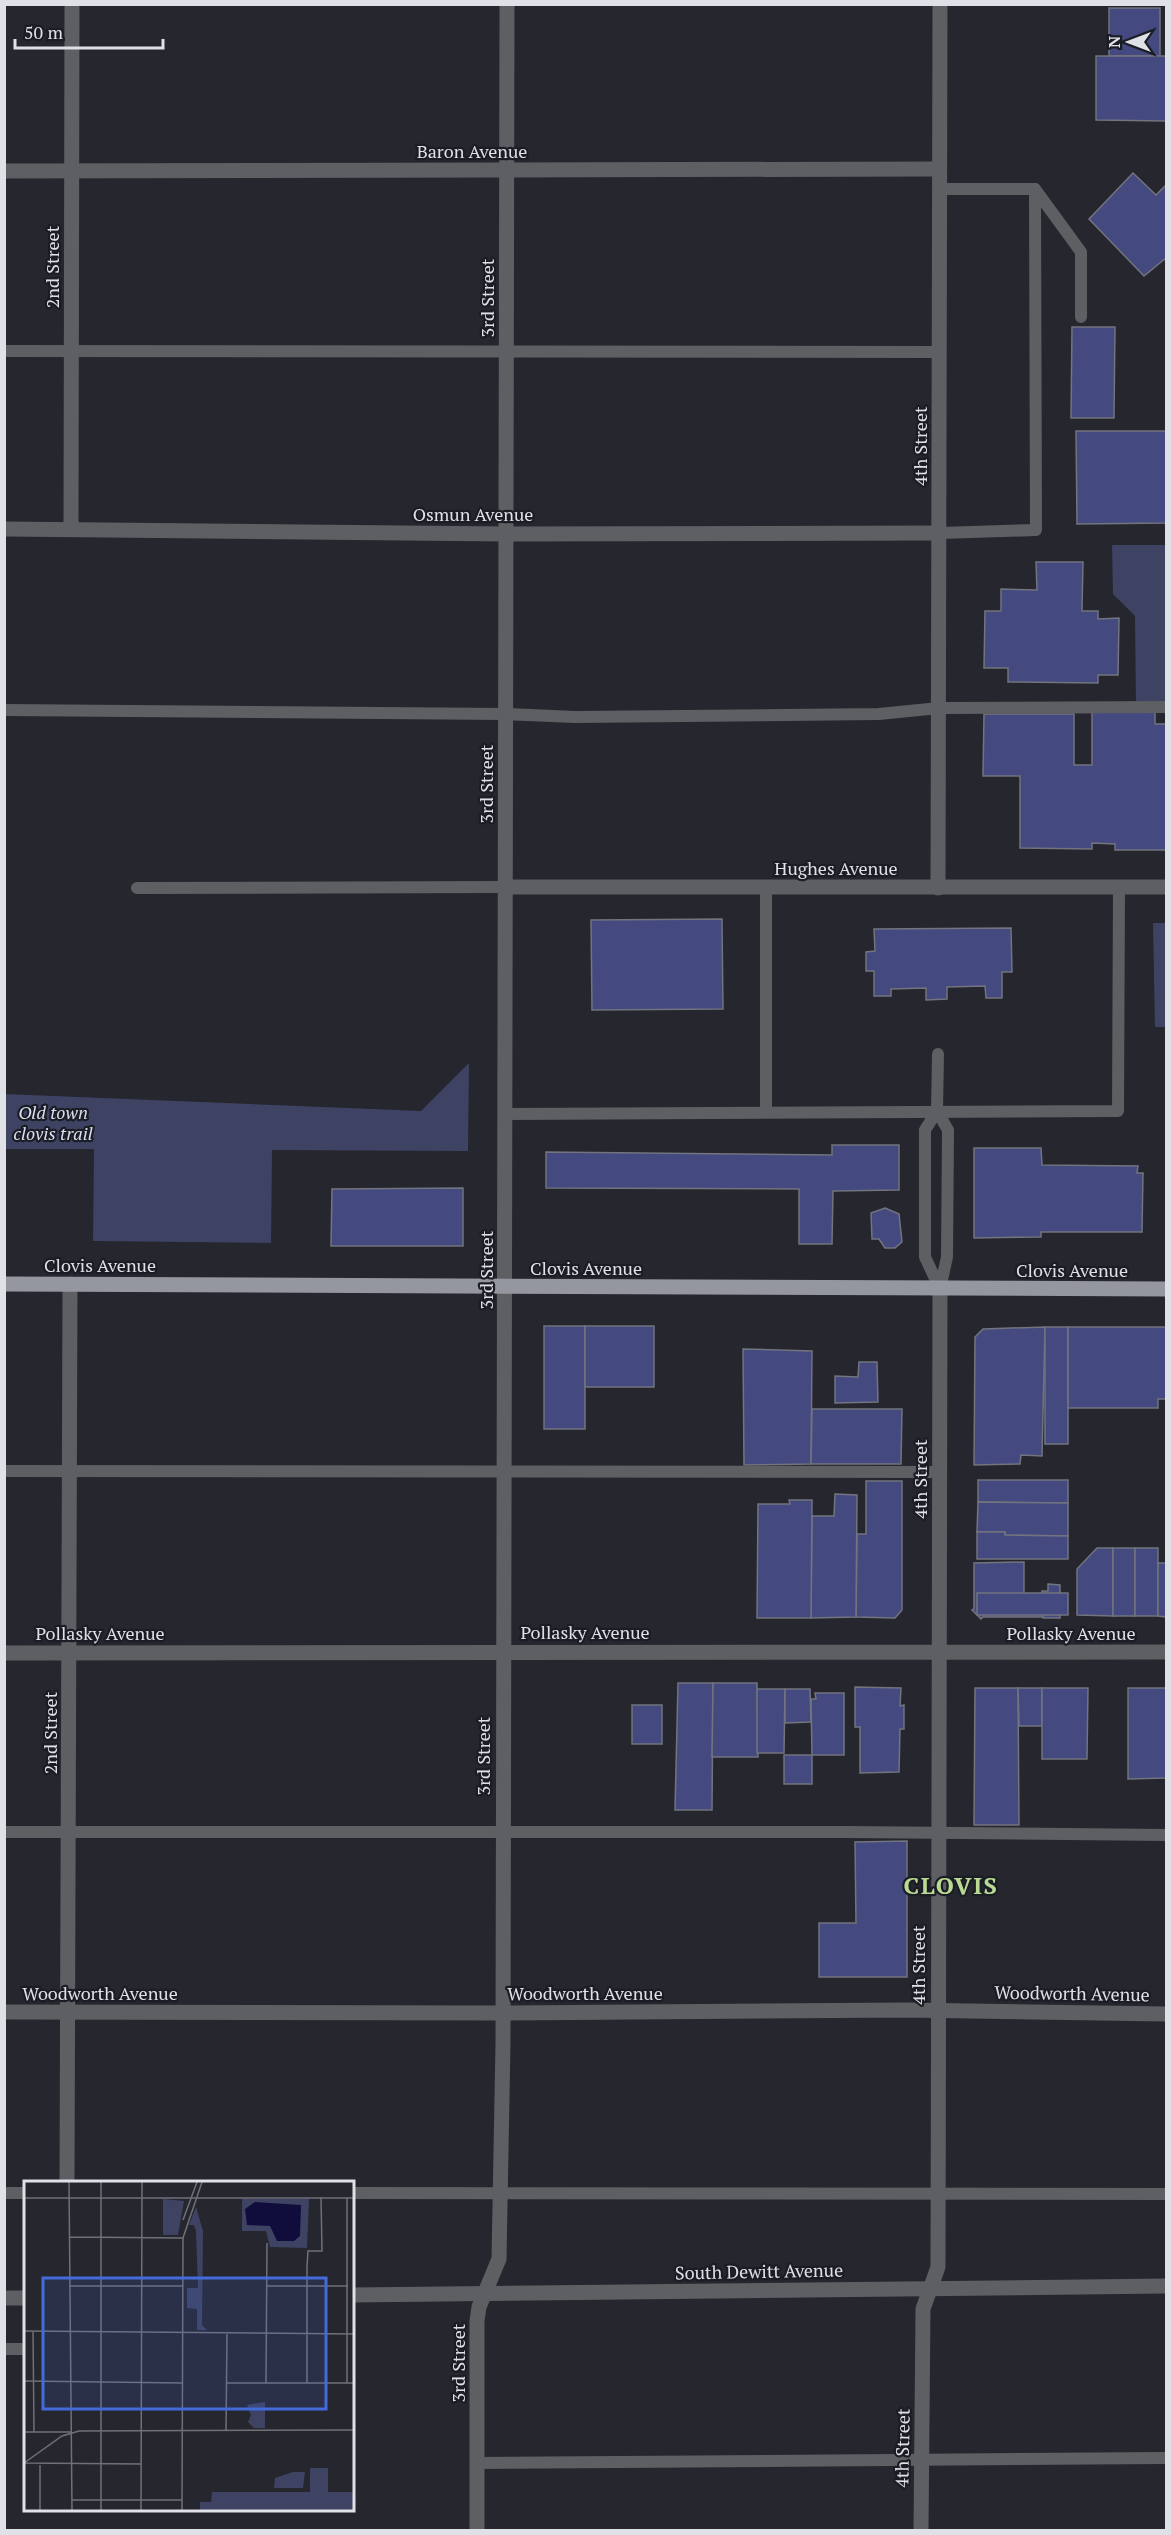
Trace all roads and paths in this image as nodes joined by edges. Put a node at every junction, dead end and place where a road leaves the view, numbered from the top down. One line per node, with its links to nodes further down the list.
1 (72, 4): 6 (street, 2nd Street)
2 (507, 4): 7 (street, 3rd Street)
3 (940, 4): 4 (street, 4th Street)
4 (939, 169): 7 (street, Baron Avenue); 8 (street, 4th Street)
5 (4, 171): 6 (street, Baron Avenue)
6 (72, 171): 7 (street, Baron Avenue); 13 (street, 2nd Street)
7 (507, 171): 12 (street, 3rd Street)
8 (939, 189): 9 (lane); 14 (street, 4th Street)
9 (1035, 189): 10 (lane); 17 (lane)
10 (1081, 316)
11 (4, 351): 13 (lane)
12 (507, 351): 13 (lane); 14 (lane); 18 (street, 3rd Street)
13 (72, 352): 16 (street, 2nd Street)
14 (939, 352): 17 (street, 4th Street)
15 (4, 529): 16 (street, Osmun Avenue)
16 (71, 529): 18 (street, Osmun Avenue)
17 (940, 533): 18 (street, Osmun Avenue); 20 (street, 4th Street)
18 (505, 534): 22 (street, 3rd Street)
19 (1167, 707): 20 (lane)
20 (939, 708): 22 (lane); 26 (street, 4th Street)
21 (4, 710): 22 (lane)
22 (505, 714): 23 (street, 3rd Street)
23 (505, 887): 24 (street, Hughes Avenue); 25 (lane); 32 (street, 3rd Street)
24 (766, 887): 26 (street, Hughes Avenue); 31 (lane)
25 (138, 888)
26 (938, 888): 27 (street, Hughes Avenue)
27 (1119, 888): 28 (street, Hughes Avenue); 30 (lane)
28 (1167, 888)
29 (938, 1054): 30 (lane)
30 (937, 1111): 31 (lane); 36 (lane); 36 (lane)
31 (766, 1112): 32 (lane)
32 (505, 1114): 35 (street, 3rd Street)
33 (4, 1284): 34 (main road, Clovis Avenue)
34 (70, 1284): 35 (main road, Clovis Avenue); 40 (street, 2nd Street)
35 (506, 1287): 36 (main road, Clovis Avenue); 38 (street, 3rd Street)
36 (940, 1289): 37 (main road, Clovis Avenue); 41 (street, 4th Street)
37 (1167, 1289)
38 (504, 1470): 40 (lane); 41 (lane); 42 (street, 3rd Street)
39 (4, 1471): 40 (lane)
40 (70, 1471): 46 (street, 2nd Street)
41 (939, 1472): 43 (street, 4th Street)
42 (503, 1652): 43 (street, Pollasky Avenue); 46 (street, Pollasky Avenue); 49 (street, 3rd Street)
43 (938, 1652): 44 (street, Pollasky Avenue); 50 (street, 4th Street)
44 (1167, 1652)
45 (4, 1653): 46 (street, Pollasky Avenue)
46 (70, 1653): 48 (street, 2nd Street)
47 (4, 1832): 48 (lane)
48 (69, 1832): 49 (lane); 54 (street, 2nd Street)
49 (503, 1832): 50 (lane); 55 (street, 3rd Street)
50 (939, 1834): 51 (lane); 52 (street, 4th Street)
51 (1167, 1835)
52 (938, 2011): 55 (street, Woodworth Avenue); 56 (street, Woodworth Avenue); 63 (street, 4th Street)
53 (4, 2012): 54 (street, Woodworth Avenue)
54 (67, 2013): 55 (street, Woodworth Avenue); 57 (street, 2nd Street)
55 (503, 2013): 58 (street, 3rd Street)
56 (1167, 2014)
57 (67, 2181)
58 (501, 2192): 61 (lane); 63 (lane); 66 (street, 3rd Street)
59 (4, 2193): 60 (lane)
60 (24, 2193)
61 (354, 2193)
62 (1167, 2194): 63 (lane)
63 (938, 2195): 65 (street, 4th Street)
64 (1167, 2286): 65 (street, South Dewitt Avenue)
65 (929, 2289): 66 (street, South Dewitt Avenue); 73 (street, 4th Street)
66 (484, 2293): 67 (street, South Dewitt Avenue); 74 (street, 3rd Street)
67 (354, 2295)
68 (4, 2298): 69 (street)
69 (24, 2298)
70 (4, 2349): 71 (lane)
71 (24, 2349)
72 (1167, 2458): 73 (lane)
73 (922, 2461): 74 (lane); 76 (street, 4th Street)
74 (477, 2463): 75 (street, 3rd Street)
75 (477, 2530)
76 (921, 2530)

